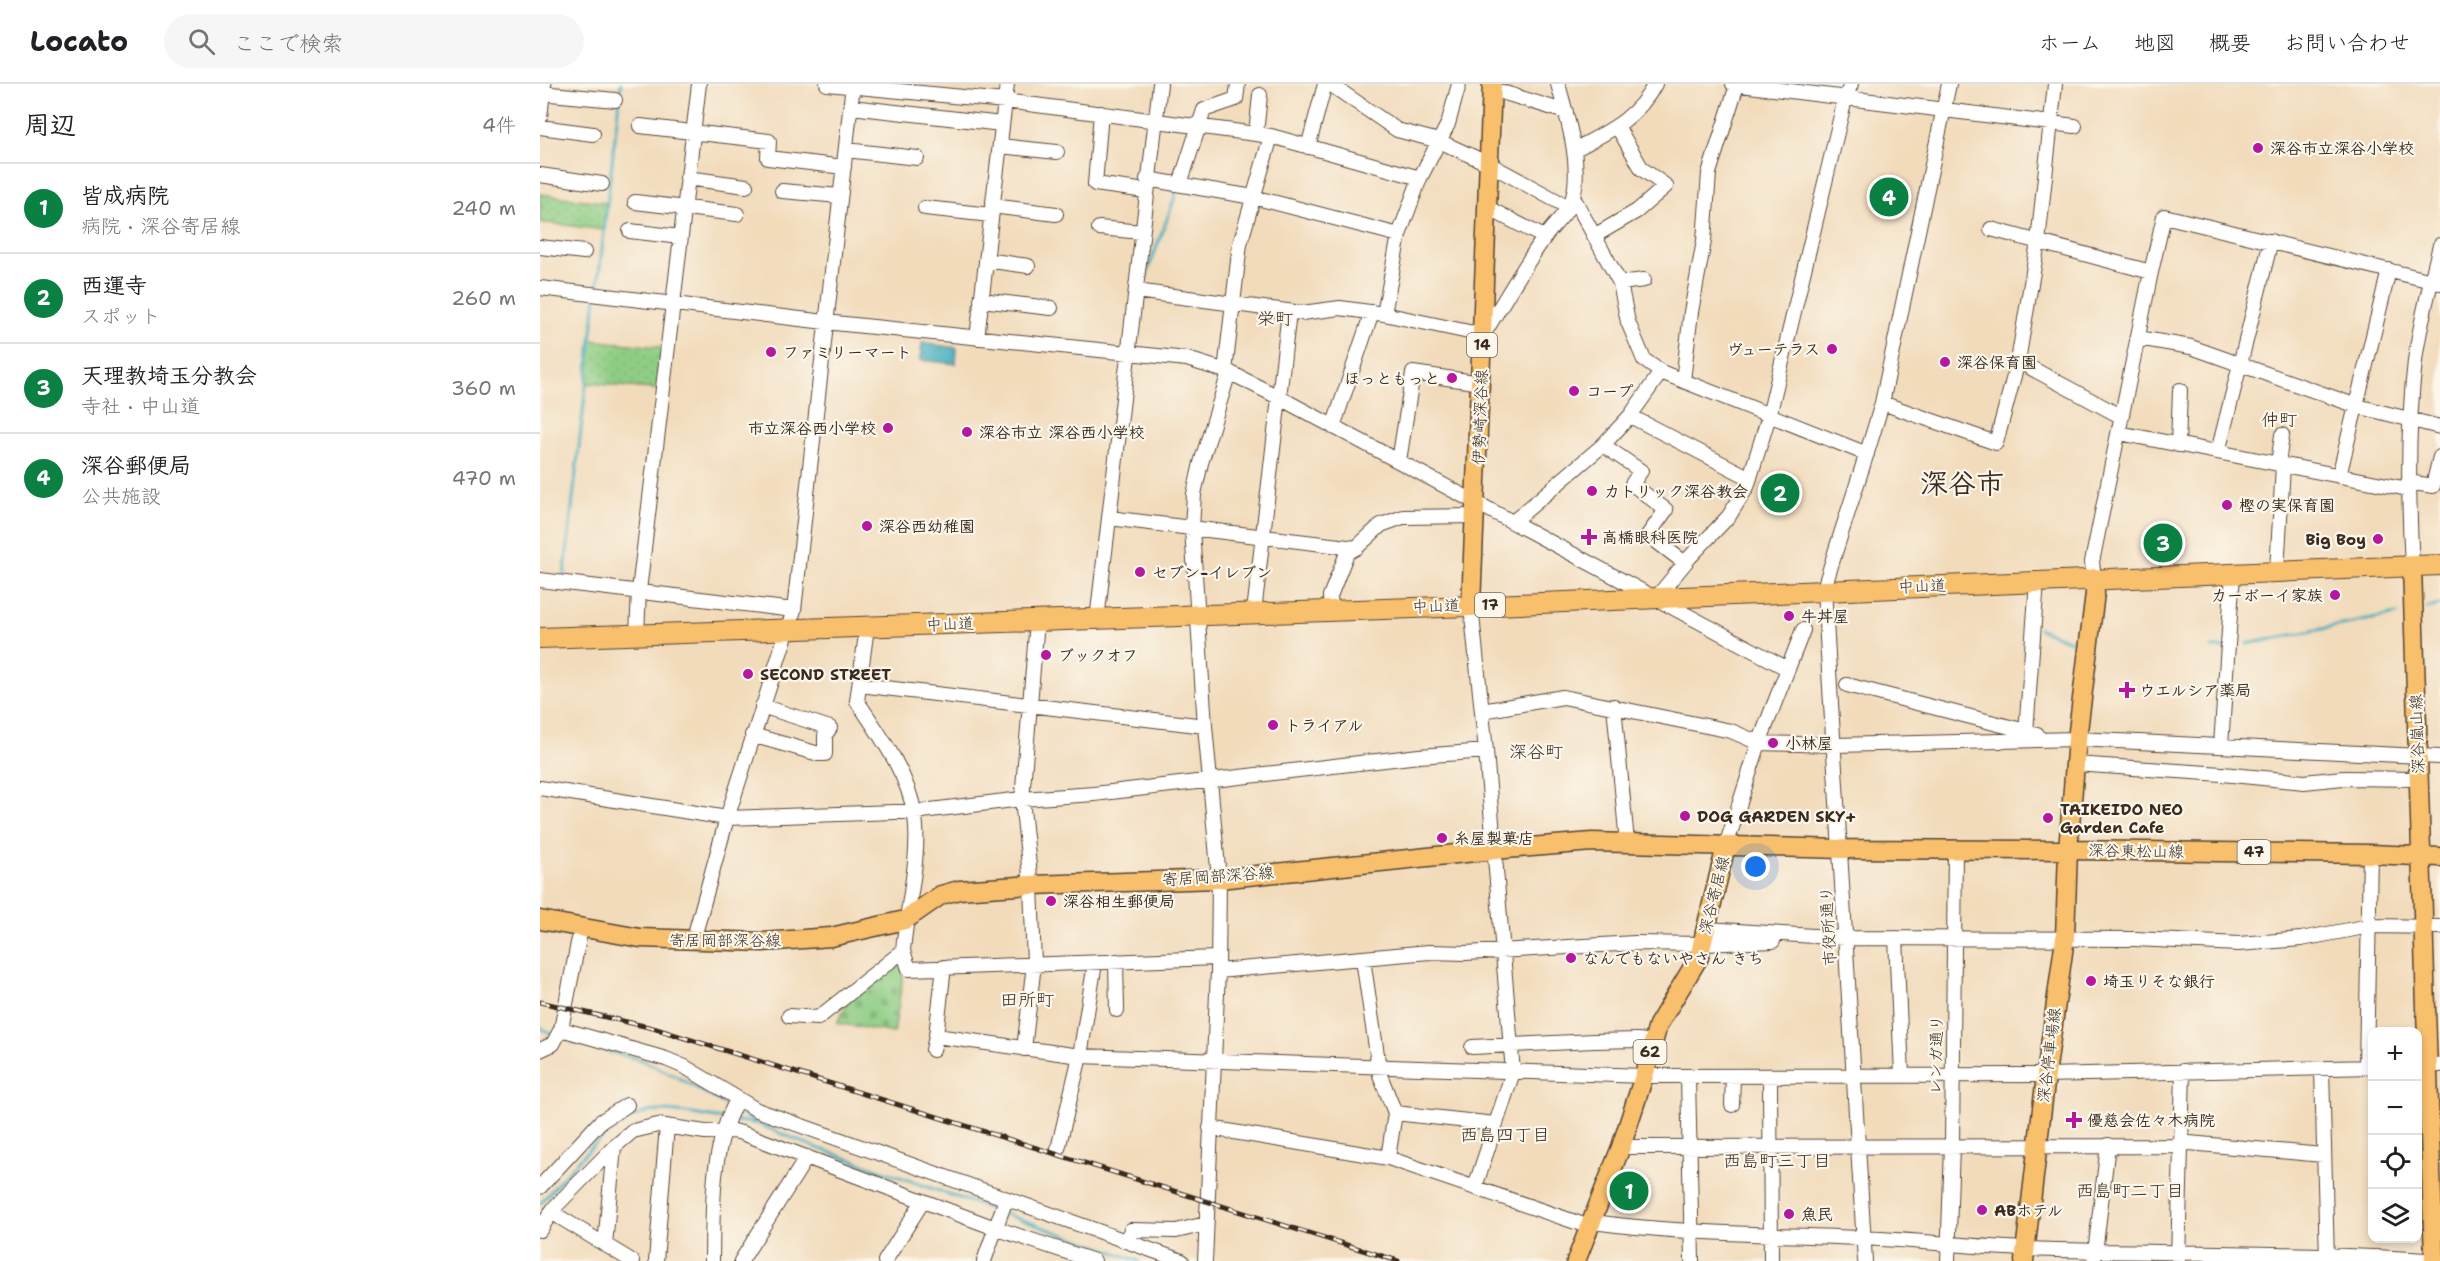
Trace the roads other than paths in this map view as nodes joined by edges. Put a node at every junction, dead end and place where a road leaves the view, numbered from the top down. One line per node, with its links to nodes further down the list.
1 (699, 84): 36 (street)
2 (827, 84): 15 (street)
3 (1007, 84): 22 (street)
4 (1160, 84): 28 (street)
5 (1238, 84): 32 (street)
6 (1325, 84): 42 (street)
7 (1330, 84): 40 (street)
8 (1459, 84): 40 (street)
9 (1558, 84): 25 (street)
10 (1655, 84): 33 (street)
11 (1735, 84): 17 (street); 104 (street)
12 (1851, 84): 20 (street)
13 (1949, 84): 24 (street)
14 (2055, 84): 29 (street)
15 (853, 85): 22 (street); 23 (street)
16 (1492, 87): 25 (street); 47 (main road, 伊勢崎深谷線 / 14)
17 (1785, 87): 20 (street)
18 (542, 90): 21 (street); 27 (street)
19 (1260, 95): 38 (street)
20 (1845, 99): 24 (street); 111 (street)
21 (615, 100)
22 (1005, 101): 26 (street); 30 (street)
23 (850, 108): 30 (street); 43 (street)
24 (1943, 109): 29 (street); 108 (street)
25 (1566, 112): 44 (street)
26 (1101, 113): 28 (street); 54 (street)
27 (540, 117)
28 (1156, 119): 32 (street); 54 (street)
29 (2049, 123): 34 (street); 76 (street)
30 (1002, 124): 41 (street)
31 (640, 126): 36 (street)
32 (1198, 126): 38 (street); 53 (street)
33 (1617, 126): 44 (street); 72 (street)
34 (2075, 126)
35 (540, 127): 37 (street)
36 (693, 132): 48 (street); 50 (street)
37 (593, 134)
38 (1256, 134): 39 (street)
39 (1271, 136): 42 (street); 58 (street)
40 (1439, 141): 47 (street); 51 (street)
41 (1000, 146): 45 (street); 64 (street)
42 (1308, 147): 51 (street)
43 (846, 150): 46 (street); 48 (street)
44 (1574, 150): 60 (street)
45 (1056, 152)
46 (917, 158)
47 (1489, 164): 60 (street); 63 (main road, 伊勢崎深谷線 / 14)
48 (844, 167): 57 (street)
49 (540, 175): 52 (street)
50 (687, 178): 55 (street); 61 (street)
51 (1420, 178): 71 (street)
52 (602, 184)
53 (1180, 184): 54 (street); 58 (street)
54 (1147, 185): 70 (street)
55 (746, 186)
56 (782, 191): 57 (street)
57 (840, 196): 95 (street)
58 (1253, 197): 71 (street); 91 (street)
59 (635, 202): 61 (street)
60 (1570, 202): 72 (street); 74 (street)
61 (684, 208): 65 (street); 73 (street)
62 (925, 208): 64 (street)
63 (1488, 208): 74 (street); 96 (main road, 伊勢崎深谷線 / 14)
64 (992, 211): 66 (street); 80 (street)
65 (737, 214)
66 (1056, 214)
67 (1099, 228): 70 (street)
68 (1991, 229): 76 (street)
69 (630, 231): 73 (street)
70 (1142, 232): 88 (street)
71 (1399, 235): 94 (street)
72 (1594, 236): 86 (street)
73 (680, 237): 90 (street)
74 (1544, 237): 96 (street)
75 (2271, 241): 82 (street); 83 (street); 101 (street)
76 (2038, 242): 83 (street); 100 (street)
77 (2440, 245): 85 (street)
78 (540, 248): 79 (street)
79 (584, 252)
80 (986, 260): 81 (street); 89 (street)
81 (1028, 266)
82 (2389, 270): 85 (street); 109 (street)
83 (2151, 272): 98 (street)
84 (1644, 280): 86 (street)
85 (2436, 282): 113 (street)
86 (1620, 283): 103 (street)
87 (540, 288): 90 (street)
88 (1136, 291): 91 (street); 99 (street)
89 (981, 300): 92 (street); 97 (street)
90 (672, 303): 95 (street); 143 (street)
91 (1234, 305): 93 (street); 102 (street)
92 (1051, 308)
93 (1289, 312): 94 (street); 107 (street)
94 (1378, 313): 96 (street); 114 (street)
95 (825, 322): 97 (street); 147 (street)
96 (1483, 335): 105 (main road, 伊勢崎深谷線 / 14)
97 (976, 338): 99 (street)
98 (2138, 338): 101 (street); 112 (street)
99 (1129, 354): 102 (street); 129 (street)
100 (2018, 361): 108 (street); 112 (street)
101 (2240, 362): 109 (street); 120 (street)
102 (1227, 372): 107 (street); 131 (street)
103 (1661, 372): 104 (street); 110 (street)
104 (1683, 381): 111 (street)
105 (1481, 382): 123 (street); 128 (main road, 伊勢崎深谷線 / 14)
106 (2180, 390): 119 (street)
107 (1281, 398): 114 (street); 132 (street)
108 (1882, 404): 121 (street)
109 (2357, 405): 113 (street); 125 (street)
110 (1630, 416): 118 (street); 126 (street)
111 (1769, 416): 121 (street); 126 (street)
112 (2122, 417): 116 (street)
113 (2409, 420): 115 (street); 127 (street)
114 (1333, 427): 123 (street)
115 (2440, 427)
116 (2119, 433): 119 (street); 139 (street)
117 (2282, 435): 124 (street)
118 (1603, 445): 130 (street); 134 (street)
119 (2178, 445): 120 (street)
120 (2218, 452): 124 (street)
121 (1867, 454): 142 (street)
122 (2440, 457): 127 (street)
123 (1399, 461): 128 (street)
124 (2281, 464): 125 (street); 137 (street)
125 (2339, 476): 127 (street)
126 (1750, 478): 134 (street)
127 (2408, 485): 136 (street)
128 (1476, 509): 130 (street); 133 (street); 145 (main road, 伊勢崎深谷線 / 14)
129 (1109, 518): 131 (street); 150 (street)
130 (1514, 521): 144 (street)
131 (1192, 529): 132 (street); 149 (street)
132 (1263, 538): 133 (street); 148 (street)
133 (1356, 548): 146 (street)
134 (1685, 563): 144 (street)
135 (2440, 564): 136 (highway, 中山道 / 17)
136 (2412, 566): 137 (highway, 中山道 / 17); 172 (main road, 深谷嵐山線)
137 (2277, 571): 138 (highway, 中山道 / 17)
138 (2233, 573): 139 (highway, 中山道 / 17); 170 (street)
139 (2094, 578): 141 (highway, 中山道 / 17); 167 (main road, 深谷東松山線)
140 (540, 580): 143 (street)
141 (2037, 581): 142 (highway, 中山道 / 17); 165 (street)
142 (1824, 589): 144 (highway, 中山道 / 17); 169 (street, 市役所通り)
143 (639, 591): 147 (street); 155 (street)
144 (1657, 597): 145 (highway, 中山道 / 17); 157 (street)
145 (1471, 606): 146 (highway, 中山道 / 17); 163 (street)
146 (1330, 609): 148 (highway, 中山道 / 17)
147 (794, 610): 153 (street)
148 (1254, 612): 149 (highway, 中山道 / 17)
149 (1197, 615): 150 (highway, 中山道 / 17); 164 (street)
150 (1097, 620): 151 (highway, 中山道 / 17)
151 (1037, 621): 152 (highway, 中山道 / 17); 160 (street)
152 (867, 627): 153 (highway, 中山道 / 17); 158 (street)
153 (787, 630): 155 (highway, 中山道 / 17); 161 (street)
154 (1803, 630): 157 (street)
155 (637, 634): 156 (highway, 中山道 / 17)
156 (540, 638)
157 (1788, 669): 168 (street)
158 (860, 685): 160 (street); 179 (street)
159 (1847, 685): 165 (street)
160 (1029, 704): 164 (street); 178 (street)
161 (762, 706): 166 (street); 166 (street)
162 (1614, 706): 163 (street); 168 (street); 181 (street)
163 (1482, 711): 171 (street)
164 (1205, 726): 176 (street)
165 (2026, 733): 167 (street)
166 (752, 735): 180 (street)
167 (2077, 739): 169 (street); 170 (street); 174 (main road, 深谷東松山線)
168 (1759, 743): 169 (street); 182 (street)
169 (1835, 745): 183 (street, 市役所通り)
170 (2221, 745): 172 (street)
171 (1486, 751): 176 (street); 184 (street)
172 (2417, 757): 173 (street); 175 (main road, 深谷嵐山線)
173 (2440, 757)
174 (2075, 764): 175 (street); 186 (main road, 深谷東松山線)
175 (2418, 779): 188 (main road, 深谷嵐山線)
176 (1210, 780): 178 (street); 190 (street)
177 (540, 788): 180 (street)
178 (1022, 799): 179 (street); 191 (street)
179 (913, 810): 180 (street); 193 (street)
180 (727, 818): 202 (street)
181 (1627, 842): 182 (main road, 寄居岡部深谷線); 184 (main road, 寄居岡部深谷線)
182 (1726, 846): 183 (main road, 深谷寄居線); 197 (main road, 深谷寄居線 / 62)
183 (1841, 849): 185 (main road, 深谷寄居線); 198 (street, 市役所通り)
184 (1494, 850): 190 (main road, 寄居岡部深谷線); 204 (street)
185 (1955, 850): 186 (main road, 深谷寄居線); 200 (street, レンガ通り)
186 (2068, 850): 187 (main road, 深谷東松山線 / 47); 201 (main road, 深谷停車場線)
187 (2370, 854): 188 (main road, 深谷東松山線 / 47); 194 (street)
188 (2421, 856): 189 (main road, 深谷東松山線 / 47); 195 (main road, 深谷嵐山線)
189 (2440, 857)
190 (1219, 879): 191 (main road, 寄居岡部深谷線); 209 (street)
191 (1031, 885): 193 (main road, 寄居岡部深谷線); 208 (street)
192 (540, 920): 196 (main road, 寄居岡部深谷線)
193 (905, 921): 202 (main road, 寄居岡部深谷線); 203 (street)
194 (2370, 926): 195 (street); 201 (street); 213 (street)
195 (2431, 926): 223 (main road, 深谷嵐山線)
196 (581, 927): 202 (main road, 寄居岡部深谷線); 214 (street)
197 (1705, 937): 198 (street); 204 (street); 216 (main road, 深谷寄居線 / 62)
198 (1845, 938): 199 (street); 233 (street, 市役所通り)
199 (1896, 938): 200 (street); 229 (street)
200 (1955, 938): 201 (street); 230 (street, レンガ通り)
201 (2065, 938): 231 (main road, 深谷停車場線)
202 (693, 941)
203 (903, 951): 210 (street); 212 (street)
204 (1504, 951): 205 (street); 217 (street)
205 (1363, 959): 209 (street); 225 (street)
206 (1116, 961): 207 (street); 209 (street); 211 (street)
207 (1095, 963): 208 (street); 221 (street)
208 (1034, 964): 210 (street); 220 (street)
209 (1218, 965): 222 (street)
210 (944, 967): 220 (street)
211 (1117, 1010)
212 (789, 1016)
213 (2369, 1027)
214 (561, 1029): 218 (street); 240 (street)
215 (540, 1036): 218 (street)
216 (1652, 1042): 217 (street); 232 (main road, 深谷寄居線 / 62)
217 (1512, 1046): 219 (street); 228 (street)
218 (546, 1047)
219 (1472, 1047)
220 (1024, 1049): 221 (street)
221 (1080, 1056): 222 (street); 254 (street)
222 (1214, 1062): 225 (street); 243 (street)
223 (2428, 1065): 244 (main road, 深谷嵐山線)
224 (2368, 1067): 226 (street)
225 (1379, 1068): 228 (street); 239 (street)
226 (2322, 1069): 227 (street); 255 (street)
227 (2183, 1071): 231 (street); 246 (street)
228 (1513, 1072): 232 (street); 241 (street)
229 (1902, 1075): 230 (street); 233 (street)
230 (1953, 1075): 231 (street); 248 (street, レンガ通り)
231 (2046, 1075): 249 (main road, 深谷停車場線)
232 (1644, 1076): 234 (street); 251 (main road, 深谷寄居線 / 62)
233 (1853, 1076): 236 (street); 252 (street, 市役所通り)
234 (1688, 1077): 235 (street); 253 (street)
235 (1733, 1077): 236 (street); 238 (street)
236 (1770, 1077): 247 (street)
237 (627, 1105): 258 (street)
238 (1732, 1105)
239 (1395, 1113): 241 (street); 257 (street)
240 (731, 1115): 242 (street); 256 (street); 261 (street); 279 (street)
241 (1495, 1124): 259 (street)
242 (668, 1126): 250 (street); 278 (street)
243 (1210, 1128): 257 (street); 263 (street)
244 (2434, 1133): 291 (main road, 深谷嵐山線)
245 (2108, 1145): 246 (street); 249 (street); 274 (street)
246 (2182, 1145): 255 (street); 275 (street)
247 (1771, 1146): 252 (street); 253 (street); 268 (street)
248 (1952, 1146): 249 (street); 252 (street); 271 (street, レンガ通り)
249 (2038, 1146): 273 (main road, 深谷停車場線)
250 (614, 1147): 262 (street); 272 (street)
251 (1621, 1147): 253 (street); 264 (main road, 深谷寄居線 / 62)
252 (1857, 1147): 269 (street, 市役所通り)
253 (1689, 1148): 267 (street)
254 (1058, 1149)
255 (2324, 1155): 276 (street)
256 (807, 1157): 260 (street); 280 (street)
257 (1388, 1158): 259 (street)
258 (540, 1187)
259 (1475, 1187): 264 (street)
260 (923, 1201): 265 (street); 281 (street)
261 (1005, 1201): 265 (street); 270 (street)
262 (551, 1212): 266 (street); 272 (street)
263 (1206, 1224): 270 (street); 285 (street)
264 (1591, 1224): 267 (street); 286 (main road, 深谷寄居線 / 62)
265 (996, 1226): 282 (street); 283 (street)
266 (540, 1230)
267 (1692, 1232): 268 (street); 287 (street)
268 (1771, 1234): 269 (street); 288 (street)
269 (1863, 1238): 271 (street); 289 (street, 市役所通り)
270 (1126, 1241): 284 (street)
271 (1948, 1244): 273 (street); 290 (street, レンガ通り)
272 (609, 1252): 277 (street)
273 (2025, 1255): 274 (street)
274 (2094, 1256): 275 (street)
275 (2179, 1256): 276 (street)
276 (2327, 1258): 291 (street)
277 (632, 1261)
278 (656, 1261)
279 (712, 1261)
280 (741, 1261)
281 (885, 1261)
282 (984, 1261)
283 (1094, 1261)
284 (1182, 1261)
285 (1205, 1261)
286 (1576, 1261)
287 (1692, 1261)
288 (1772, 1261)
289 (1864, 1261)
290 (1948, 1261)
291 (2434, 1261): 292 (street)
292 (2440, 1261)

